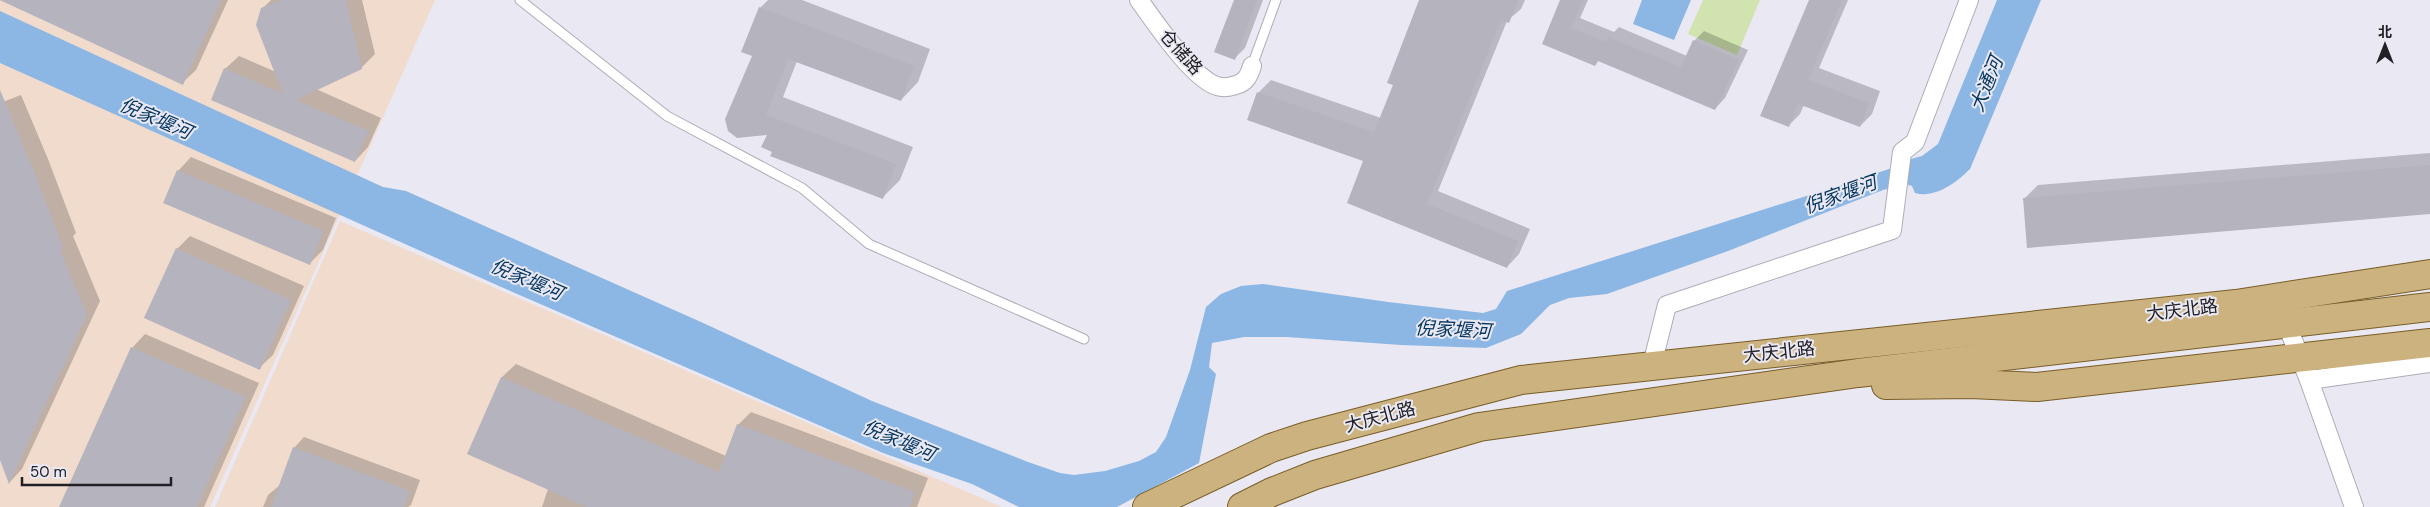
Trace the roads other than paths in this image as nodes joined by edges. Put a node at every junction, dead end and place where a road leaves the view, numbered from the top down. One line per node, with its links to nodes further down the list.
1 (520, 0): 10 (lane)
2 (1140, 0): 5 (street, 仓储路)
3 (1276, 0): 5 (lane)
4 (1969, 0): 13 (street)
5 (1252, 66)
6 (2430, 274): 7 (main road, 大庆北路)
7 (2276, 298): 9 (street); 13 (main road, 大庆北路)
8 (2430, 307): 9 (main road, 大庆北路)
9 (2286, 323): 14 (street); 15 (main road, 大庆北路)
10 (1084, 340)
11 (2430, 343): 14 (main road)
12 (2430, 363): 14 (street)
13 (1652, 366): 16 (main road, 大庆北路)
14 (2305, 369): 15 (main road); 18 (street)
15 (1858, 373): 17 (main road, 大庆北路)
16 (1147, 507)
17 (1242, 507)
18 (2354, 507)

